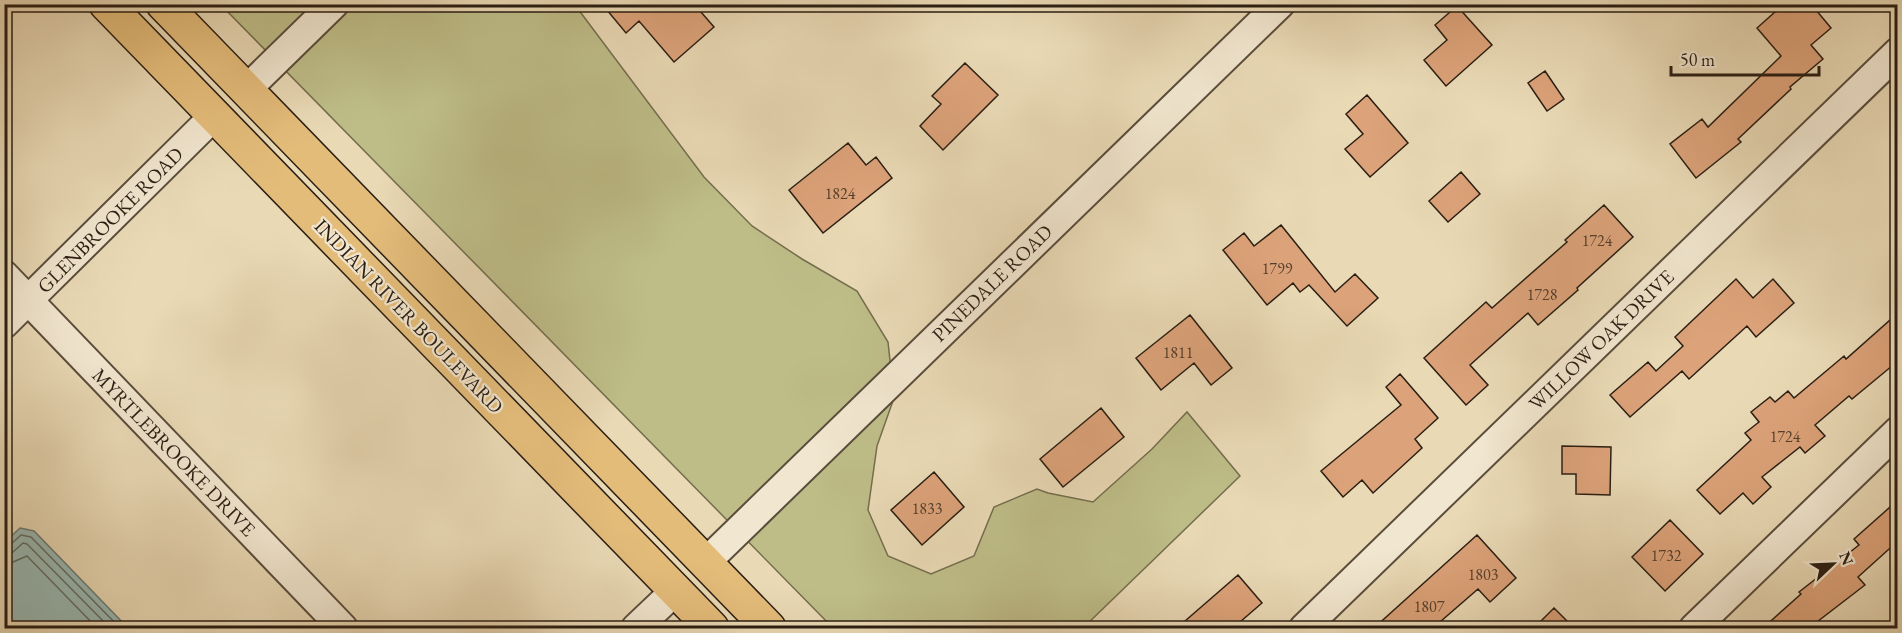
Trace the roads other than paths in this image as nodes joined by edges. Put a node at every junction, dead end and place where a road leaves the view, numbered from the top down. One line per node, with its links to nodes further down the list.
1 (106, 4): 6 (main road, INDIAN RIVER BOULEVARD)
2 (163, 4): 7 (main road, INDIAN RIVER BOULEVARD)
3 (334, 4): 7 (street)
4 (1280, 4): 14 (street, PINEDALE ROAD)
5 (1898, 52): 20 (street, WILLOW OAK DRIVE)
6 (179, 79): 7 (main road); 8 (main road, INDIAN RIVER BOULEVARD)
7 (246, 90): 9 (main road, INDIAN RIVER BOULEVARD)
8 (214, 116): 9 (main road); 11 (street, GLENBROOKE ROAD); 15 (main road, INDIAN RIVER BOULEVARD)
9 (283, 128): 14 (main road, INDIAN RIVER BOULEVARD)
10 (4, 274): 11 (street, MYRTLEBROOKE DRIVE)
11 (29, 300): 12 (street, GLENBROOKE ROAD); 16 (street, MYRTLEBROOKE DRIVE)
12 (4, 324)
13 (1898, 431): 21 (street)
14 (705, 563): 19 (main road, INDIAN RIVER BOULEVARD)
15 (675, 591): 17 (street); 18 (main road, INDIAN RIVER BOULEVARD)
16 (343, 628)
17 (636, 628)
18 (712, 628)
19 (768, 628)
20 (1304, 628)
21 (1694, 628)

